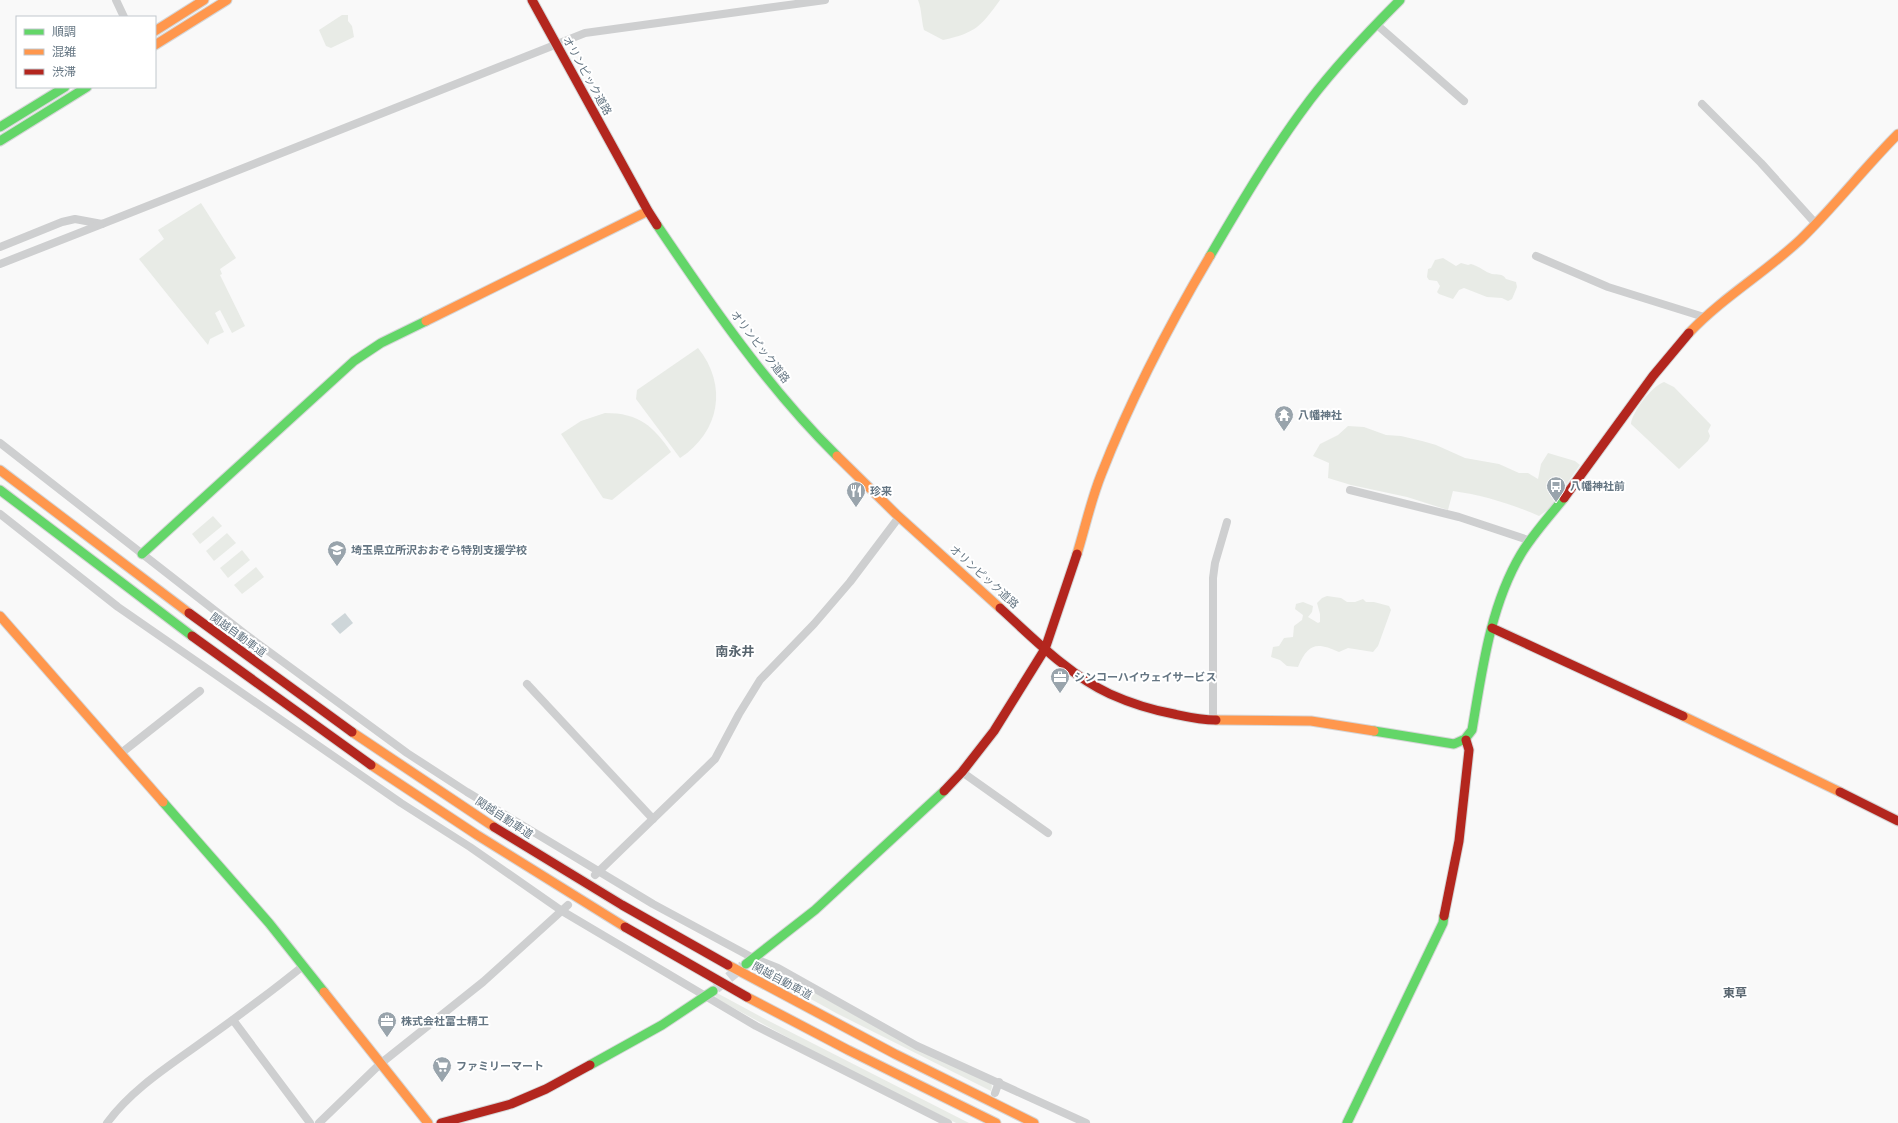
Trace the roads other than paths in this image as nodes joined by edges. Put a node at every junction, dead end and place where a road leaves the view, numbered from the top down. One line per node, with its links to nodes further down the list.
1 (116, 0): 7 (street)
2 (204, 0): 9 (main road)
3 (227, 0): 10 (main road)
4 (532, 0): 11 (main road, オリンピック道路)
5 (825, 0): 11 (street)
6 (1400, 0): 8 (main road)
7 (124, 16)
8 (1376, 24): 14 (street); 37 (main road)
9 (156, 30)
10 (156, 44)
11 (556, 45): 19 (main road, オリンピック道路); 20 (street)
12 (63, 88): 16 (main road)
13 (85, 88): 18 (main road)
14 (1464, 101)
15 (1702, 104): 21 (street)
16 (0, 127)
17 (1898, 134): 21 (main road)
18 (0, 141)
19 (648, 211): 31 (main road, オリンピック道路); 34 (main road)
20 (102, 224): 22 (street); 24 (street)
21 (1816, 224): 25 (main road)
22 (0, 247)
23 (1536, 256): 25 (street)
24 (0, 264)
25 (1704, 317): 33 (main road)
26 (0, 443): 34 (street)
27 (0, 470): 63 (main road, 関越自動車道)
28 (0, 490): 62 (main road)
29 (1350, 490): 33 (street)
30 (0, 514): 48 (street)
31 (899, 517): 37 (main road, オリンピック道路); 44 (street)
32 (1227, 522): 40 (street)
33 (1531, 541): 36 (main road)
34 (142, 554): 47 (street)
35 (0, 616): 42 (main road)
36 (1492, 628): 41 (main road); 45 (main road)
37 (1045, 649): 40 (main road, オリンピック道路); 43 (main road)
38 (527, 684): 44 (street)
39 (200, 691): 42 (street)
40 (1213, 721): 41 (main road, オリンピック道路)
41 (1466, 740): 65 (main road)
42 (120, 754): 50 (main road)
43 (962, 772): 46 (street); 49 (main road)
44 (653, 819): 47 (street)
45 (1898, 821)
46 (1048, 833)
47 (598, 873): 49 (street)
48 (565, 908): 51 (street); 53 (street)
49 (749, 961): 54 (street)
50 (303, 966): 52 (street); 53 (main road)
51 (710, 993): 60 (main road); 61 (street)
52 (232, 1020): 56 (street); 57 (street)
53 (380, 1064): 58 (street); 59 (main road)
54 (999, 1082): 55 (street); 64 (street)
55 (995, 1093)
56 (107, 1123)
57 (310, 1123)
58 (319, 1123)
59 (428, 1123)
60 (441, 1123)
61 (948, 1123)
62 (996, 1123)
63 (1034, 1123)
64 (1086, 1123)
65 (1347, 1123)

